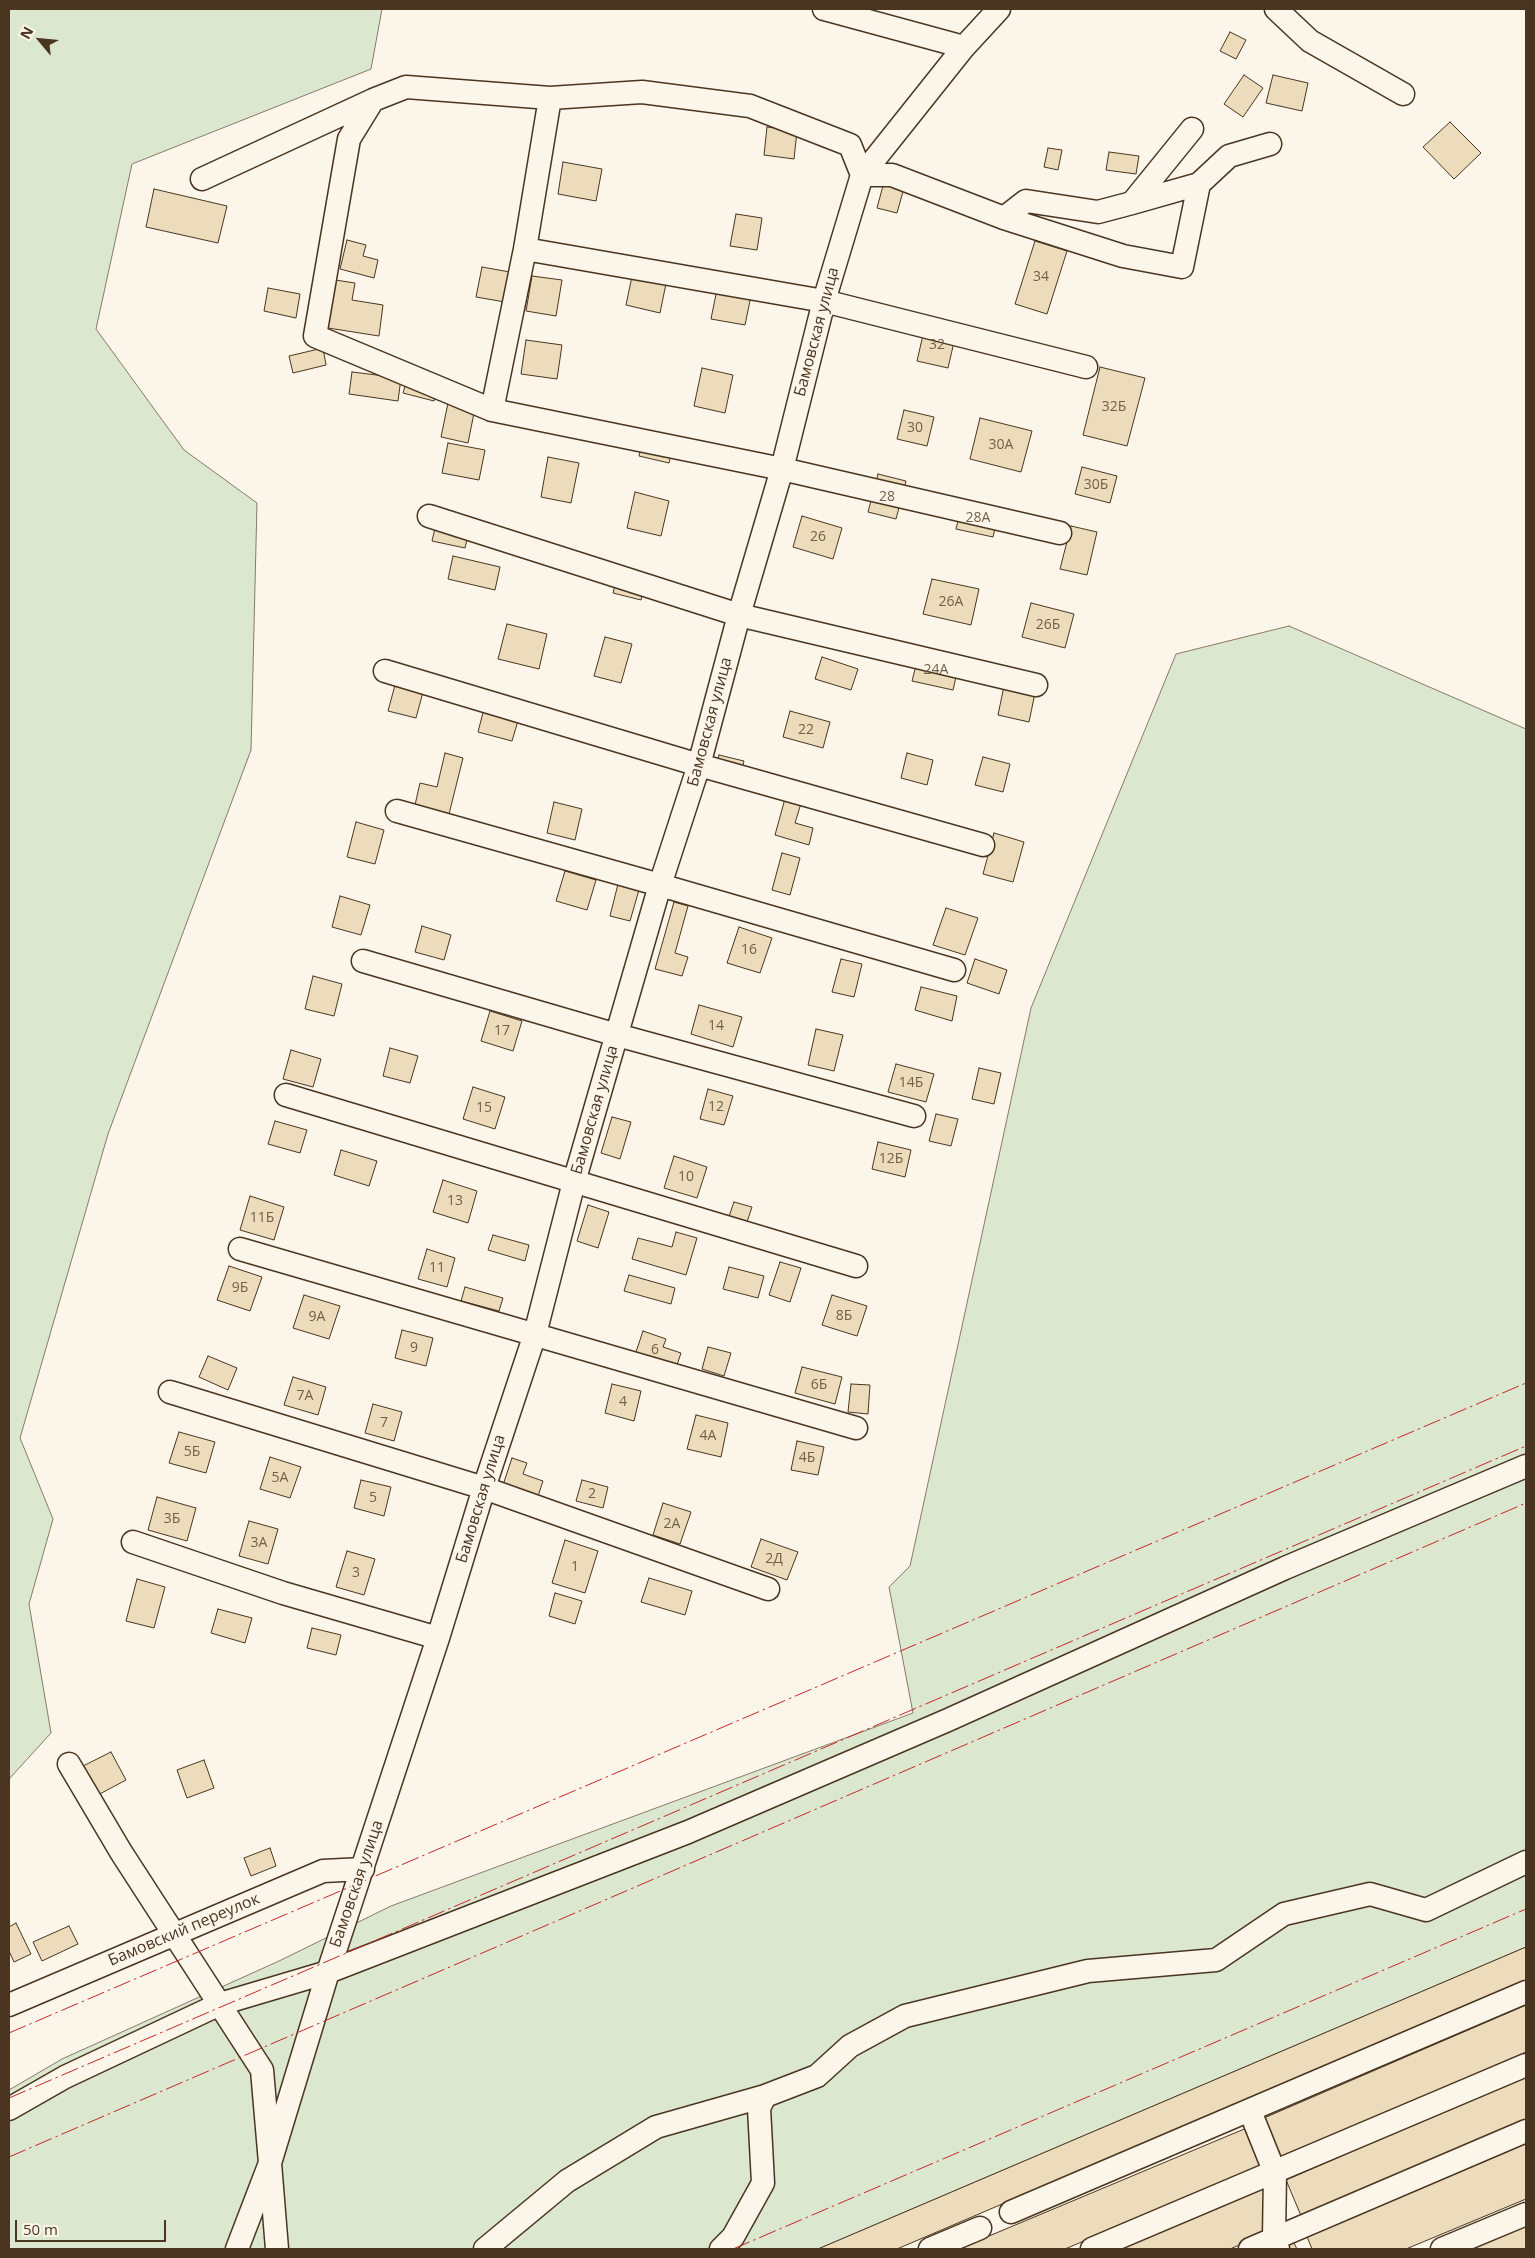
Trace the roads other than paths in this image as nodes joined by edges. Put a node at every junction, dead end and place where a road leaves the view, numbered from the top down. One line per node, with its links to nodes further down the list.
1 (824, 9): 4 (street)
2 (999, 9): 4 (street, Бамовская улица)
3 (1276, 9): 5 (street)
4 (964, 47): 10 (street, Бамовская улица)
5 (1402, 94)
6 (550, 98): 7 (street); 10 (street); 15 (street)
7 (373, 100): 11 (street); 18 (street)
8 (1192, 129): 13 (street)
9 (1270, 144): 12 (street)
10 (862, 175): 14 (street); 16 (street, Бамовская улица)
11 (202, 178)
12 (1199, 184): 13 (street); 14 (street)
13 (1132, 203): 14 (street)
14 (1004, 218)
15 (525, 249): 16 (street); 18 (street)
16 (824, 301): 17 (street); 19 (street, Бамовская улица)
17 (1086, 367)
18 (492, 410): 19 (street)
19 (782, 468): 21 (street); 22 (street, Бамовская улица)
20 (428, 516): 22 (street)
21 (1060, 533)
22 (739, 614): 24 (street); 25 (street, Бамовская улица)
23 (385, 671): 25 (street)
24 (1036, 685)
25 (699, 765): 27 (street); 28 (street, Бамовская улица)
26 (397, 811): 28 (street)
27 (983, 845)
28 (660, 885): 30 (street); 31 (street, Бамовская улица)
29 (363, 961): 31 (street)
30 (954, 970)
31 (617, 1035): 33 (street); 34 (street, Бамовская улица)
32 (286, 1095): 34 (street)
33 (914, 1116)
34 (574, 1182): 36 (street); 37 (street, Бамовская улица)
35 (240, 1249): 37 (street)
36 (856, 1266)
37 (535, 1334): 39 (street); 41 (street, Бамовская улица)
38 (170, 1392): 41 (street)
39 (856, 1428)
40 (1526, 1466): 49 (street)
41 (484, 1488): 43 (street); 44 (street, Бамовская улица)
42 (133, 1542): 44 (street)
43 (768, 1589)
44 (438, 1638): 47 (street, Бамовская улица)
45 (69, 1764): 48 (street)
46 (1526, 1862): 54 (street)
47 (363, 1868): 48 (street, Бамовский переулок); 49 (street, Бамовская улица)
48 (174, 1935): 51 (street); 52 (street, Бамовский переулок)
49 (328, 1972): 51 (street); 58 (street, Бамовская улица)
50 (1526, 1992): 56 (street)
51 (220, 2004): 55 (street); 58 (street)
52 (9, 2005)
53 (1526, 2065): 59 (street)
54 (765, 2096): 66 (street); 67 (street)
55 (9, 2109)
56 (1250, 2111): 59 (street); 60 (street)
57 (1526, 2131): 63 (street)
58 (270, 2163): 64 (street); 65 (street, Бамовская улица)
59 (1275, 2173): 63 (street); 69 (street)
60 (1012, 2212)
61 (1526, 2214): 71 (street)
62 (980, 2228): 68 (street)
63 (1276, 2244): 70 (street)
64 (237, 2249)
65 (277, 2249)
66 (485, 2249)
67 (721, 2249)
68 (930, 2249)
69 (1092, 2249)
70 (1250, 2249)
71 (1442, 2249)

